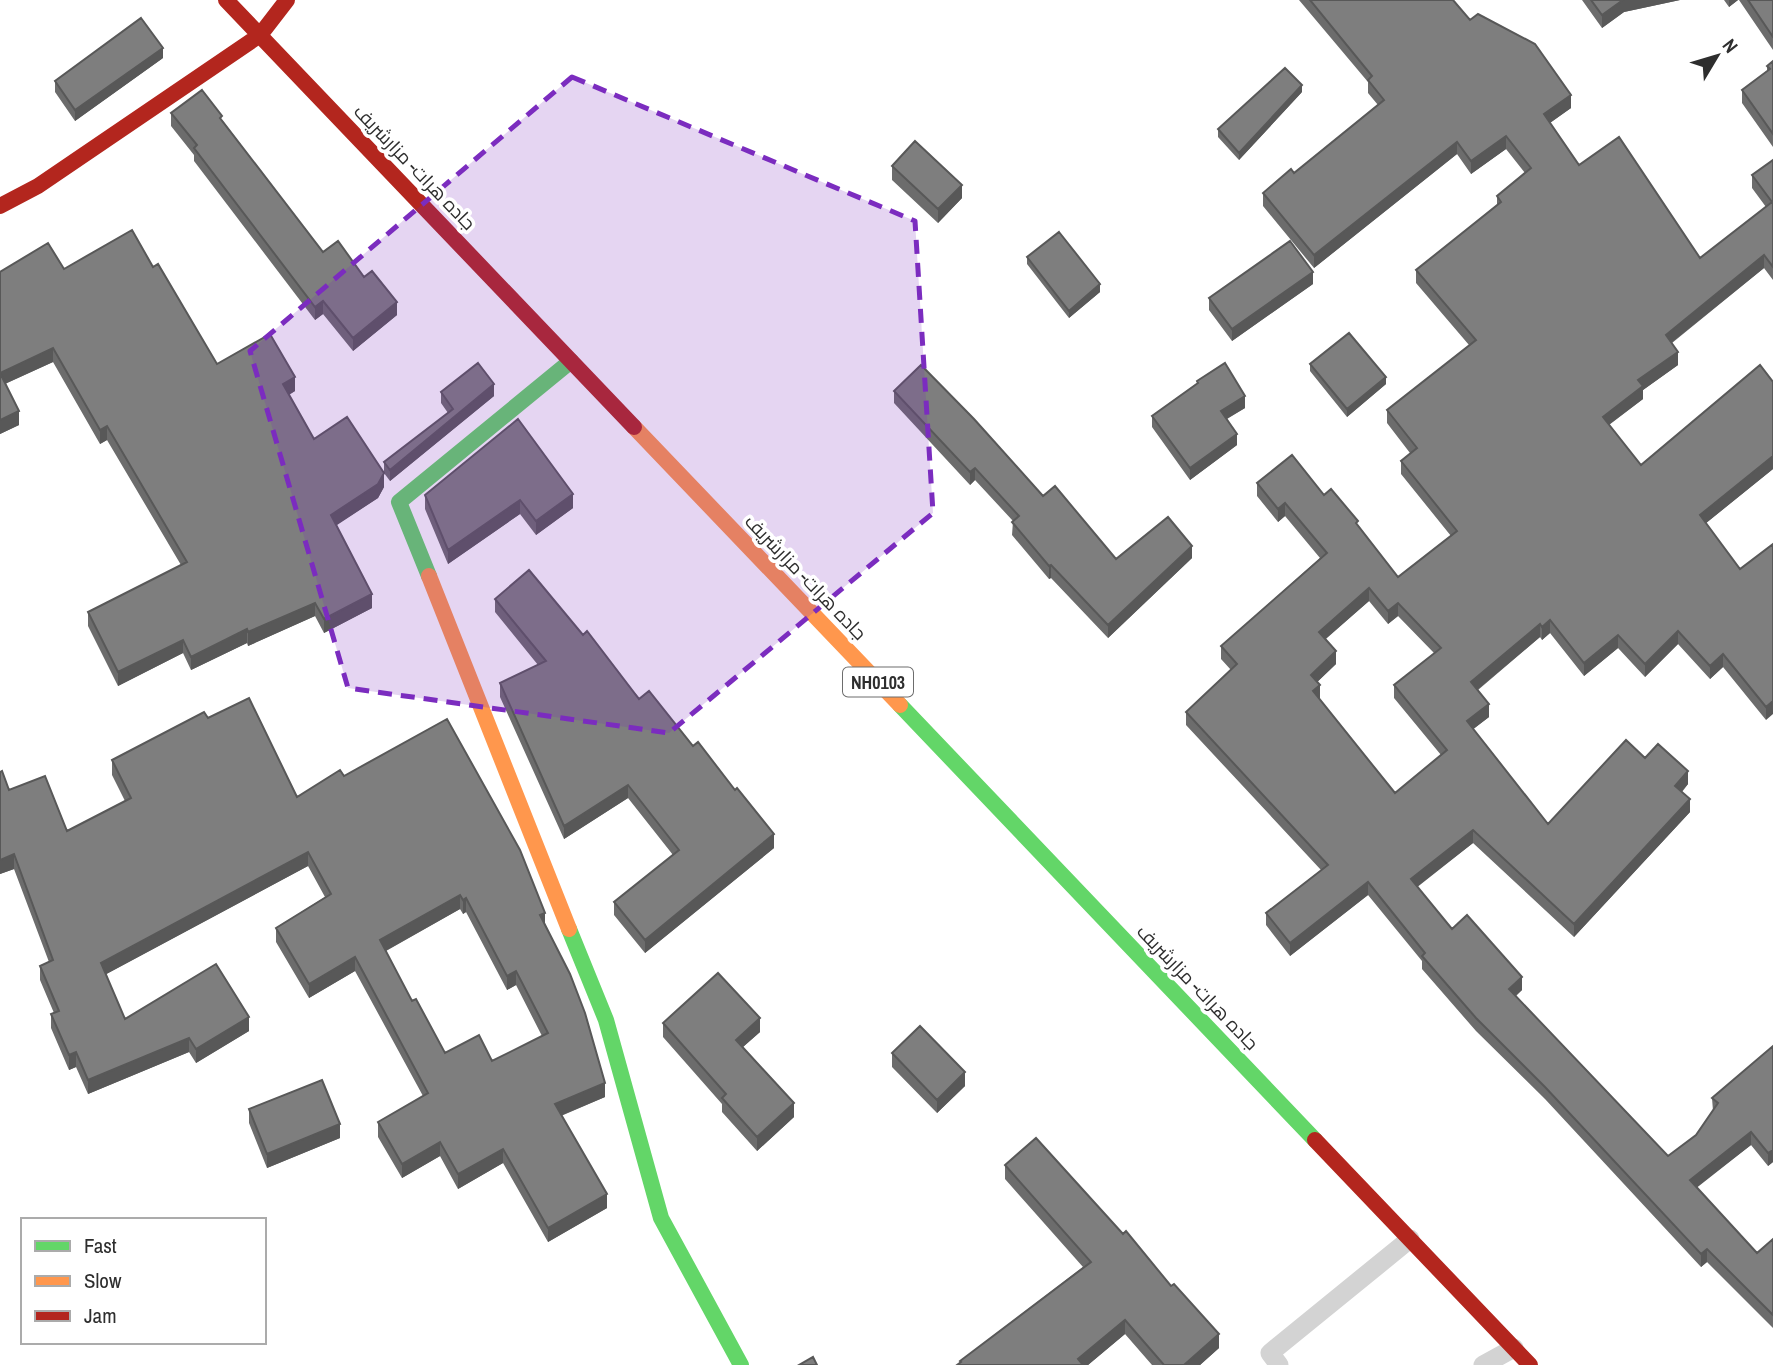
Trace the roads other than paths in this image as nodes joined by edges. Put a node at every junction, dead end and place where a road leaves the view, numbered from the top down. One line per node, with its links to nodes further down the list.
1 (226, 0): 3 (main road, جاده هرات- مزارشریف / NH0103)
2 (287, 0): 3 (main road)
3 (260, 35): 4 (main road); 5 (main road, جاده هرات- مزارشریف / NH0103)
4 (0, 206)
5 (571, 361): 6 (main road, جاده هرات- مزارشریف / NH0103); 8 (main road)
6 (1410, 1239): 7 (main road, جاده هرات- مزارشریف / NH0103); 9 (lane)
7 (1514, 1348): 10 (lane); 11 (main road, جاده هرات- مزارشریف / NH0103)
8 (741, 1365)
9 (1279, 1365)
10 (1483, 1365)
11 (1530, 1365)

